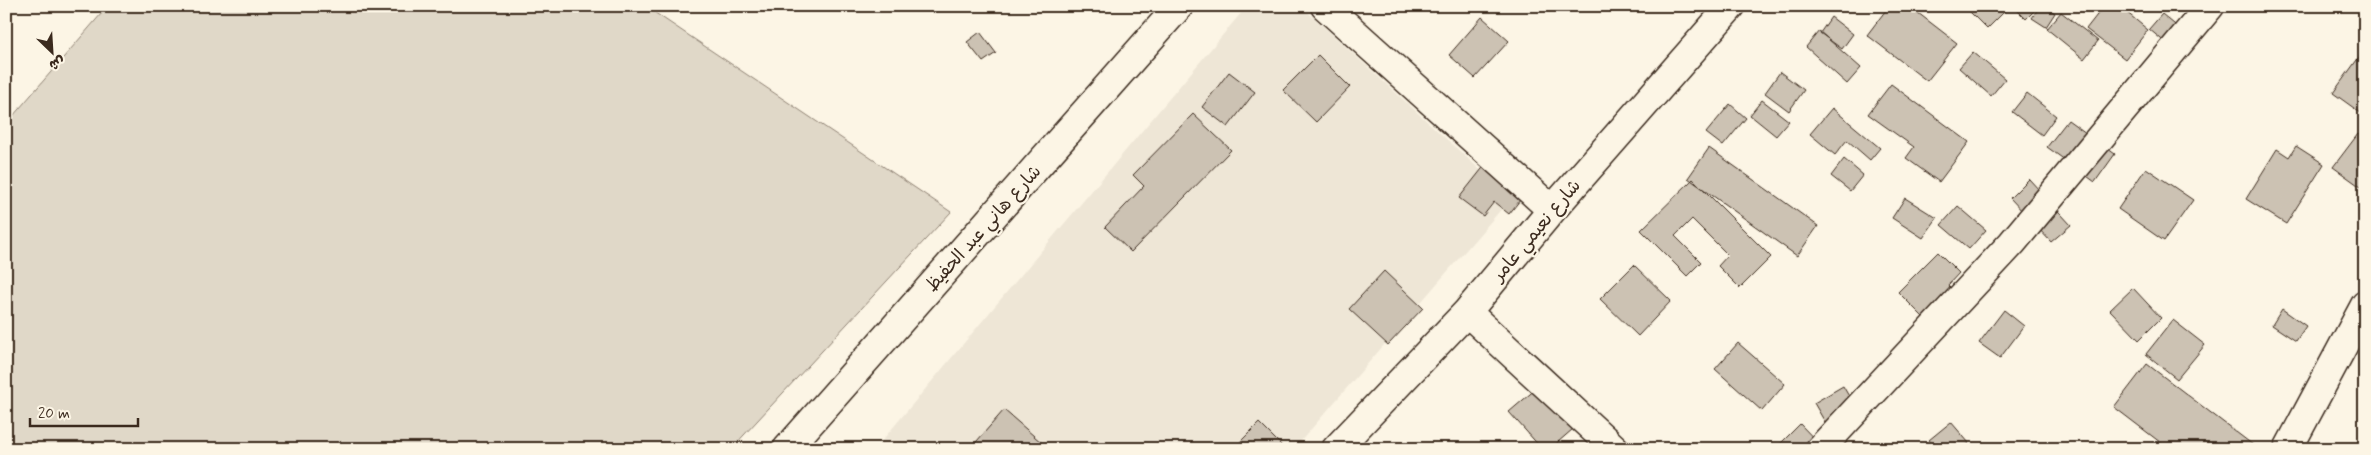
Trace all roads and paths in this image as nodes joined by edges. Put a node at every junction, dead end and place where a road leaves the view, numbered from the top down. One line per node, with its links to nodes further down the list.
1 (1179, 6): 8 (street, شارع هاني عبد الحفيظ)
2 (1325, 6): 5 (street)
3 (1731, 6): 5 (street, شارع نعيمي عامر)
4 (2210, 6): 11 (street)
5 (1552, 210): 7 (street, شارع نعيمي عامر)
6 (2365, 305): 12 (street)
7 (1467, 312): 9 (street, شارع نعيمي عامر); 10 (street)
8 (796, 446)
9 (1336, 449)
10 (1614, 449)
11 (1820, 449)
12 (2288, 449)

